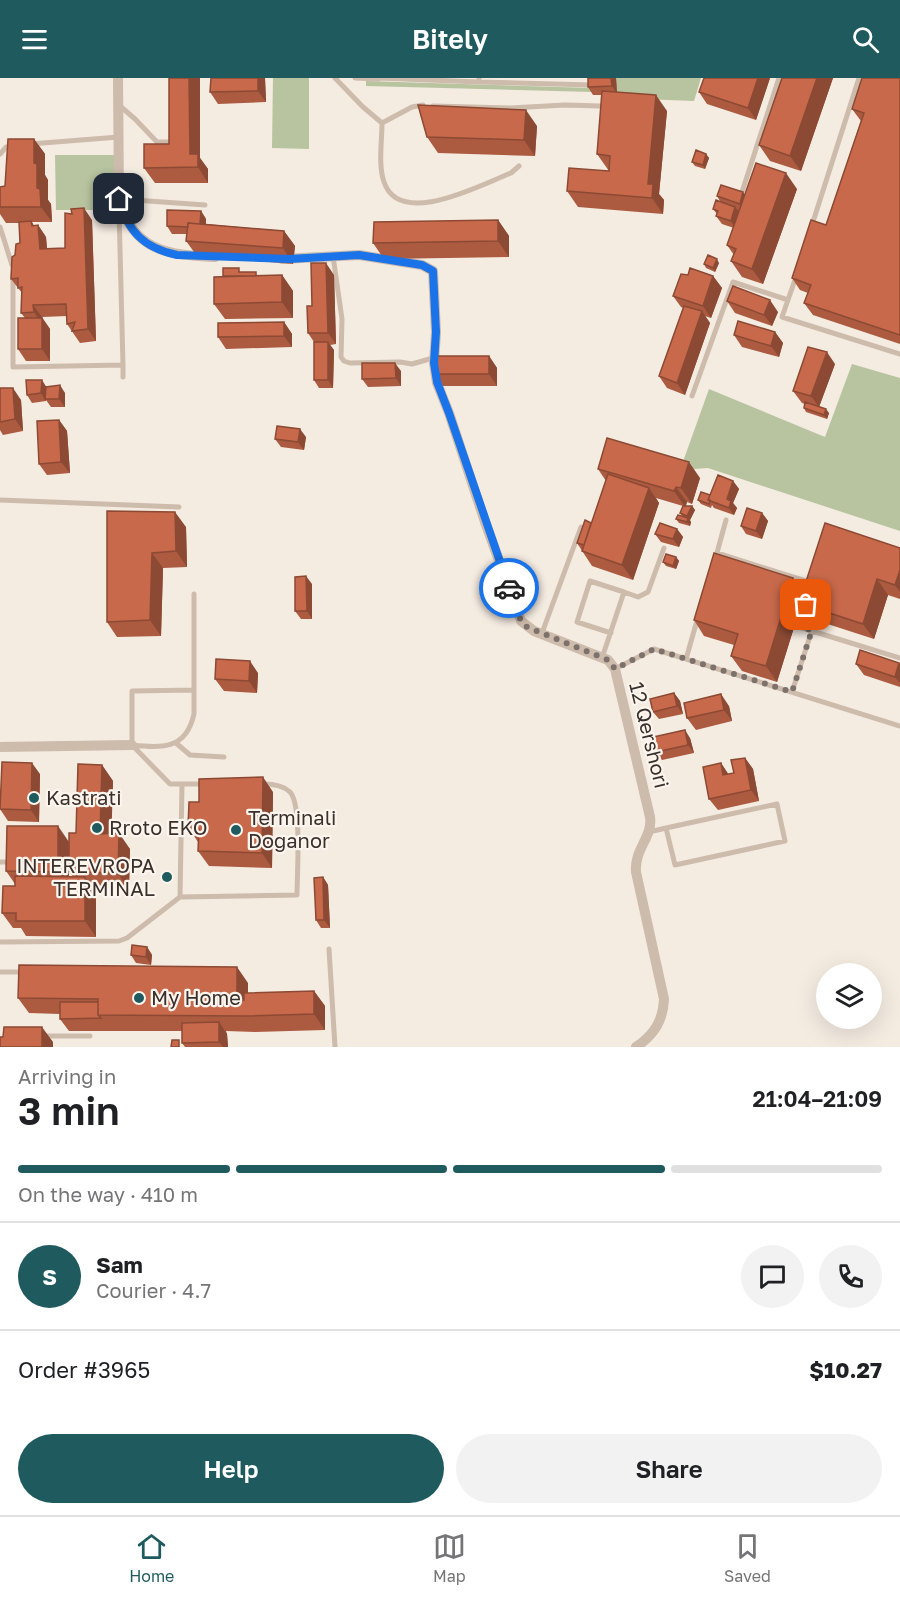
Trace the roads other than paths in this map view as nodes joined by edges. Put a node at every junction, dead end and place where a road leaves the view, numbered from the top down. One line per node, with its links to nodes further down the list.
1 (118, 78): 9 (street)
2 (335, 78): 11 (lane)
3 (355, 78): 6 (lane)
4 (778, 78): 16 (lane)
5 (859, 78): 20 (lane)
6 (379, 79): 7 (lane)
7 (479, 80): 8 (lane)
8 (592, 85)
9 (118, 105): 12 (street); 13 (lane)
10 (600, 106): 11 (lane)
11 (382, 123): 15 (lane)
12 (118, 137): 14 (lane); 17 (street)
13 (177, 142)
14 (0, 154)
15 (519, 166)
16 (742, 192)
17 (119, 199): 18 (lane); 22 (street); 28 (lane)
18 (205, 205)
19 (0, 227): 28 (lane)
20 (809, 233)
21 (333, 255): 23 (street, 12 Qershori); 27 (street, 12 Qershori); 27 (lane)
22 (223, 257)
23 (267, 259)
24 (799, 267): 25 (lane)
25 (788, 300): 26 (lane); 30 (lane)
26 (900, 354)
27 (435, 357): 44 (street, 12 Qershori)
28 (123, 365): 29 (lane)
29 (123, 377)
30 (692, 396)
31 (0, 500): 32 (lane)
32 (179, 507)
33 (726, 520): 36 (lane)
34 (581, 527): 44 (lane)
35 (664, 548): 40 (lane)
36 (717, 553): 37 (lane); 39 (lane)
37 (713, 564)
38 (816, 574): 39 (lane)
39 (813, 583): 43 (lane)
40 (624, 592): 45 (lane); 45 (lane)
41 (194, 594): 50 (lane)
42 (701, 606): 48 (lane)
43 (812, 630): 47 (lane); 51 (lane)
44 (542, 633): 46 (street, 12 Qershori)
45 (611, 633): 46 (lane)
46 (602, 658): 49 (street, 12 Qershori)
47 (900, 658)
48 (686, 659): 49 (lane); 51 (lane)
49 (615, 669): 63 (street, 12 Qershori)
50 (194, 690): 53 (lane); 54 (lane)
51 (792, 692): 52 (lane)
52 (900, 726)
53 (176, 743): 54 (lane); 56 (lane)
54 (132, 745): 55 (street); 57 (lane)
55 (0, 747)
56 (224, 757)
57 (170, 784): 58 (lane); 61 (lane)
58 (182, 784): 59 (lane); 61 (lane)
59 (215, 784)
60 (259, 784): 66 (lane)
61 (181, 796): 66 (lane)
62 (666, 828): 62 (lane); 63 (lane)
63 (649, 832): 74 (street, 12 Qershori)
64 (0, 862): 65 (lane)
65 (9, 862)
66 (180, 897): 67 (lane)
67 (0, 942)
68 (329, 949): 73 (lane)
69 (0, 972): 70 (lane)
70 (35, 972)
71 (34, 1036): 72 (lane)
72 (90, 1036)
73 (335, 1047)
74 (636, 1047)

